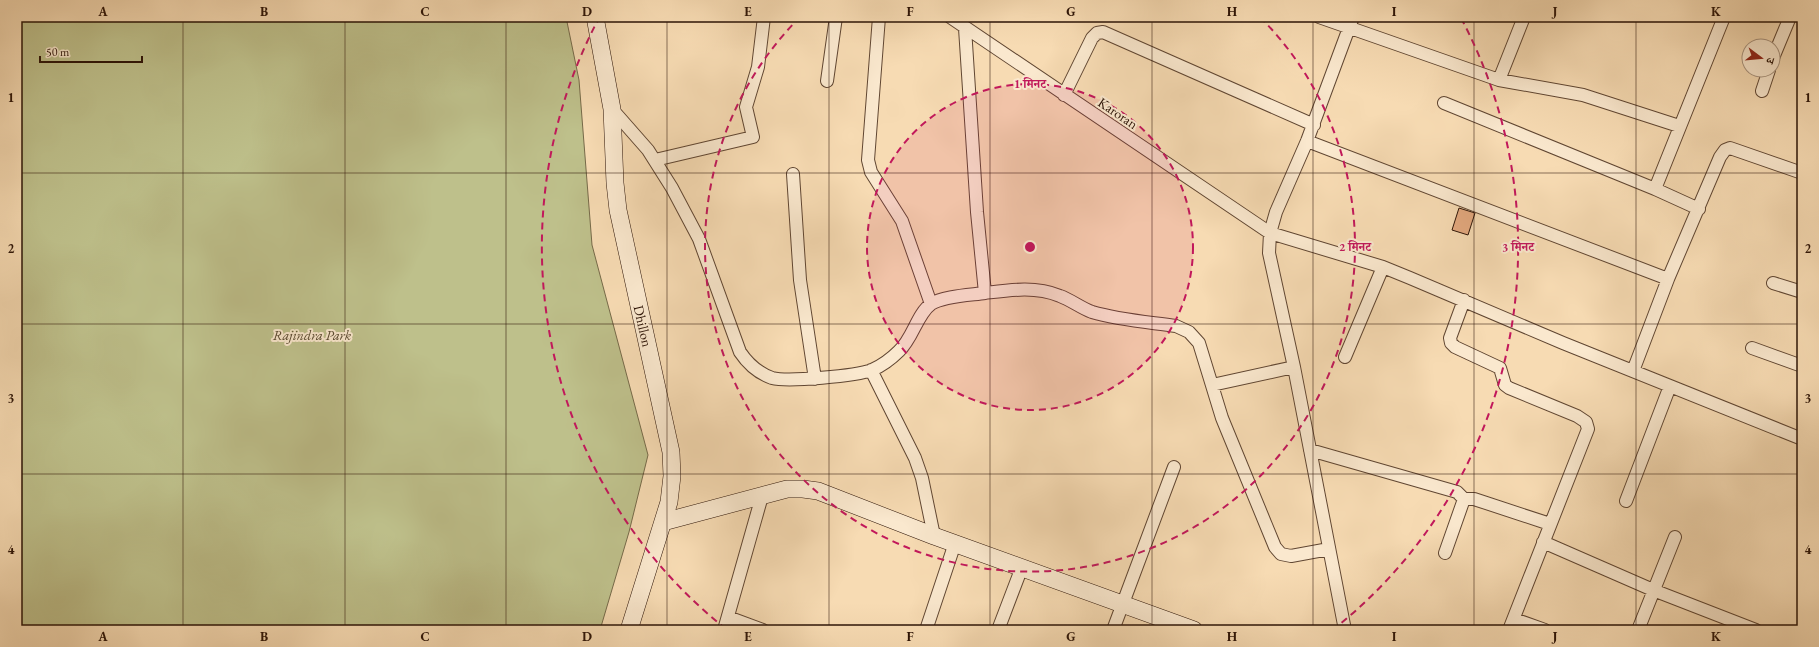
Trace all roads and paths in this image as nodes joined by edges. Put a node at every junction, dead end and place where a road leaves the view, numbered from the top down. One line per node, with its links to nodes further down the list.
1 (595, 17): 19 (street, Dhillon)
2 (764, 17): 23 (street)
3 (836, 17): 15 (street)
4 (879, 17): 35 (street)
5 (951, 17): 11 (street, Karoran)
6 (1319, 17): 10 (street)
7 (1524, 17): 14 (street)
8 (1724, 17): 21 (street)
9 (1790, 17): 12 (street)
10 (1351, 22): 14 (street); 20 (street)
11 (965, 28): 17 (street, Karoran); 33 (street)
12 (1780, 38)
13 (1766, 78): 16 (street)
14 (1499, 80): 21 (street)
15 (827, 81)
16 (1762, 91)
17 (1064, 95): 20 (street); 28 (street, Karoran)
18 (1444, 103): 26 (street)
19 (612, 109): 23 (street); 51 (street, Dhillon)
20 (1314, 125): 22 (street)
21 (1679, 126): 26 (street)
22 (1307, 142): 28 (street); 30 (street)
23 (655, 160): 42 (street)
24 (1802, 173): 27 (street)
25 (792, 174): 42 (street)
26 (1655, 189): 27 (street)
27 (1699, 209): 30 (street)
28 (1270, 233): 29 (street, Karoran); 39 (street)
29 (1383, 267): 34 (street, Karoran); 37 (street)
30 (1668, 279): 41 (street)
31 (1773, 283): 32 (street)
32 (1802, 292)
33 (985, 293): 35 (street); 43 (street)
34 (1464, 300): 41 (street, Karoran); 52 (street)
35 (931, 304): 40 (street)
36 (1752, 348): 38 (street)
37 (1345, 357)
38 (1802, 366)
39 (1294, 367): 43 (street); 46 (street)
40 (871, 370): 42 (street); 53 (street)
41 (1633, 372): 44 (street, Karoran)
42 (815, 378)
43 (1212, 385): 57 (street)
44 (1670, 386): 45 (street, Karoran); 50 (street)
45 (1802, 439)
46 (1310, 450): 49 (street); 57 (street)
47 (1174, 467): 61 (street)
48 (762, 496): 51 (street); 53 (street); 62 (street)
49 (1464, 499): 52 (street); 58 (street)
50 (1626, 500)
51 (663, 522): 65 (street, Dhillon)
52 (1550, 524): 55 (street)
53 (934, 536): 56 (street)
54 (1675, 537): 60 (street)
55 (1542, 542): 60 (street); 63 (street)
56 (955, 543): 59 (street); 68 (street)
57 (1330, 549): 72 (street)
58 (1445, 553)
59 (1022, 567): 61 (street); 69 (street)
60 (1653, 590): 64 (street); 74 (street)
61 (1122, 605): 70 (street); 71 (street)
62 (728, 617): 66 (street); 67 (street)
63 (1512, 624): 73 (street)
64 (1725, 624): 75 (street)
65 (629, 630)
66 (724, 630)
67 (763, 630)
68 (926, 630)
69 (998, 630)
70 (1113, 630)
71 (1194, 630)
72 (1345, 630)
73 (1545, 630)
74 (1638, 630)
75 (1756, 630)

